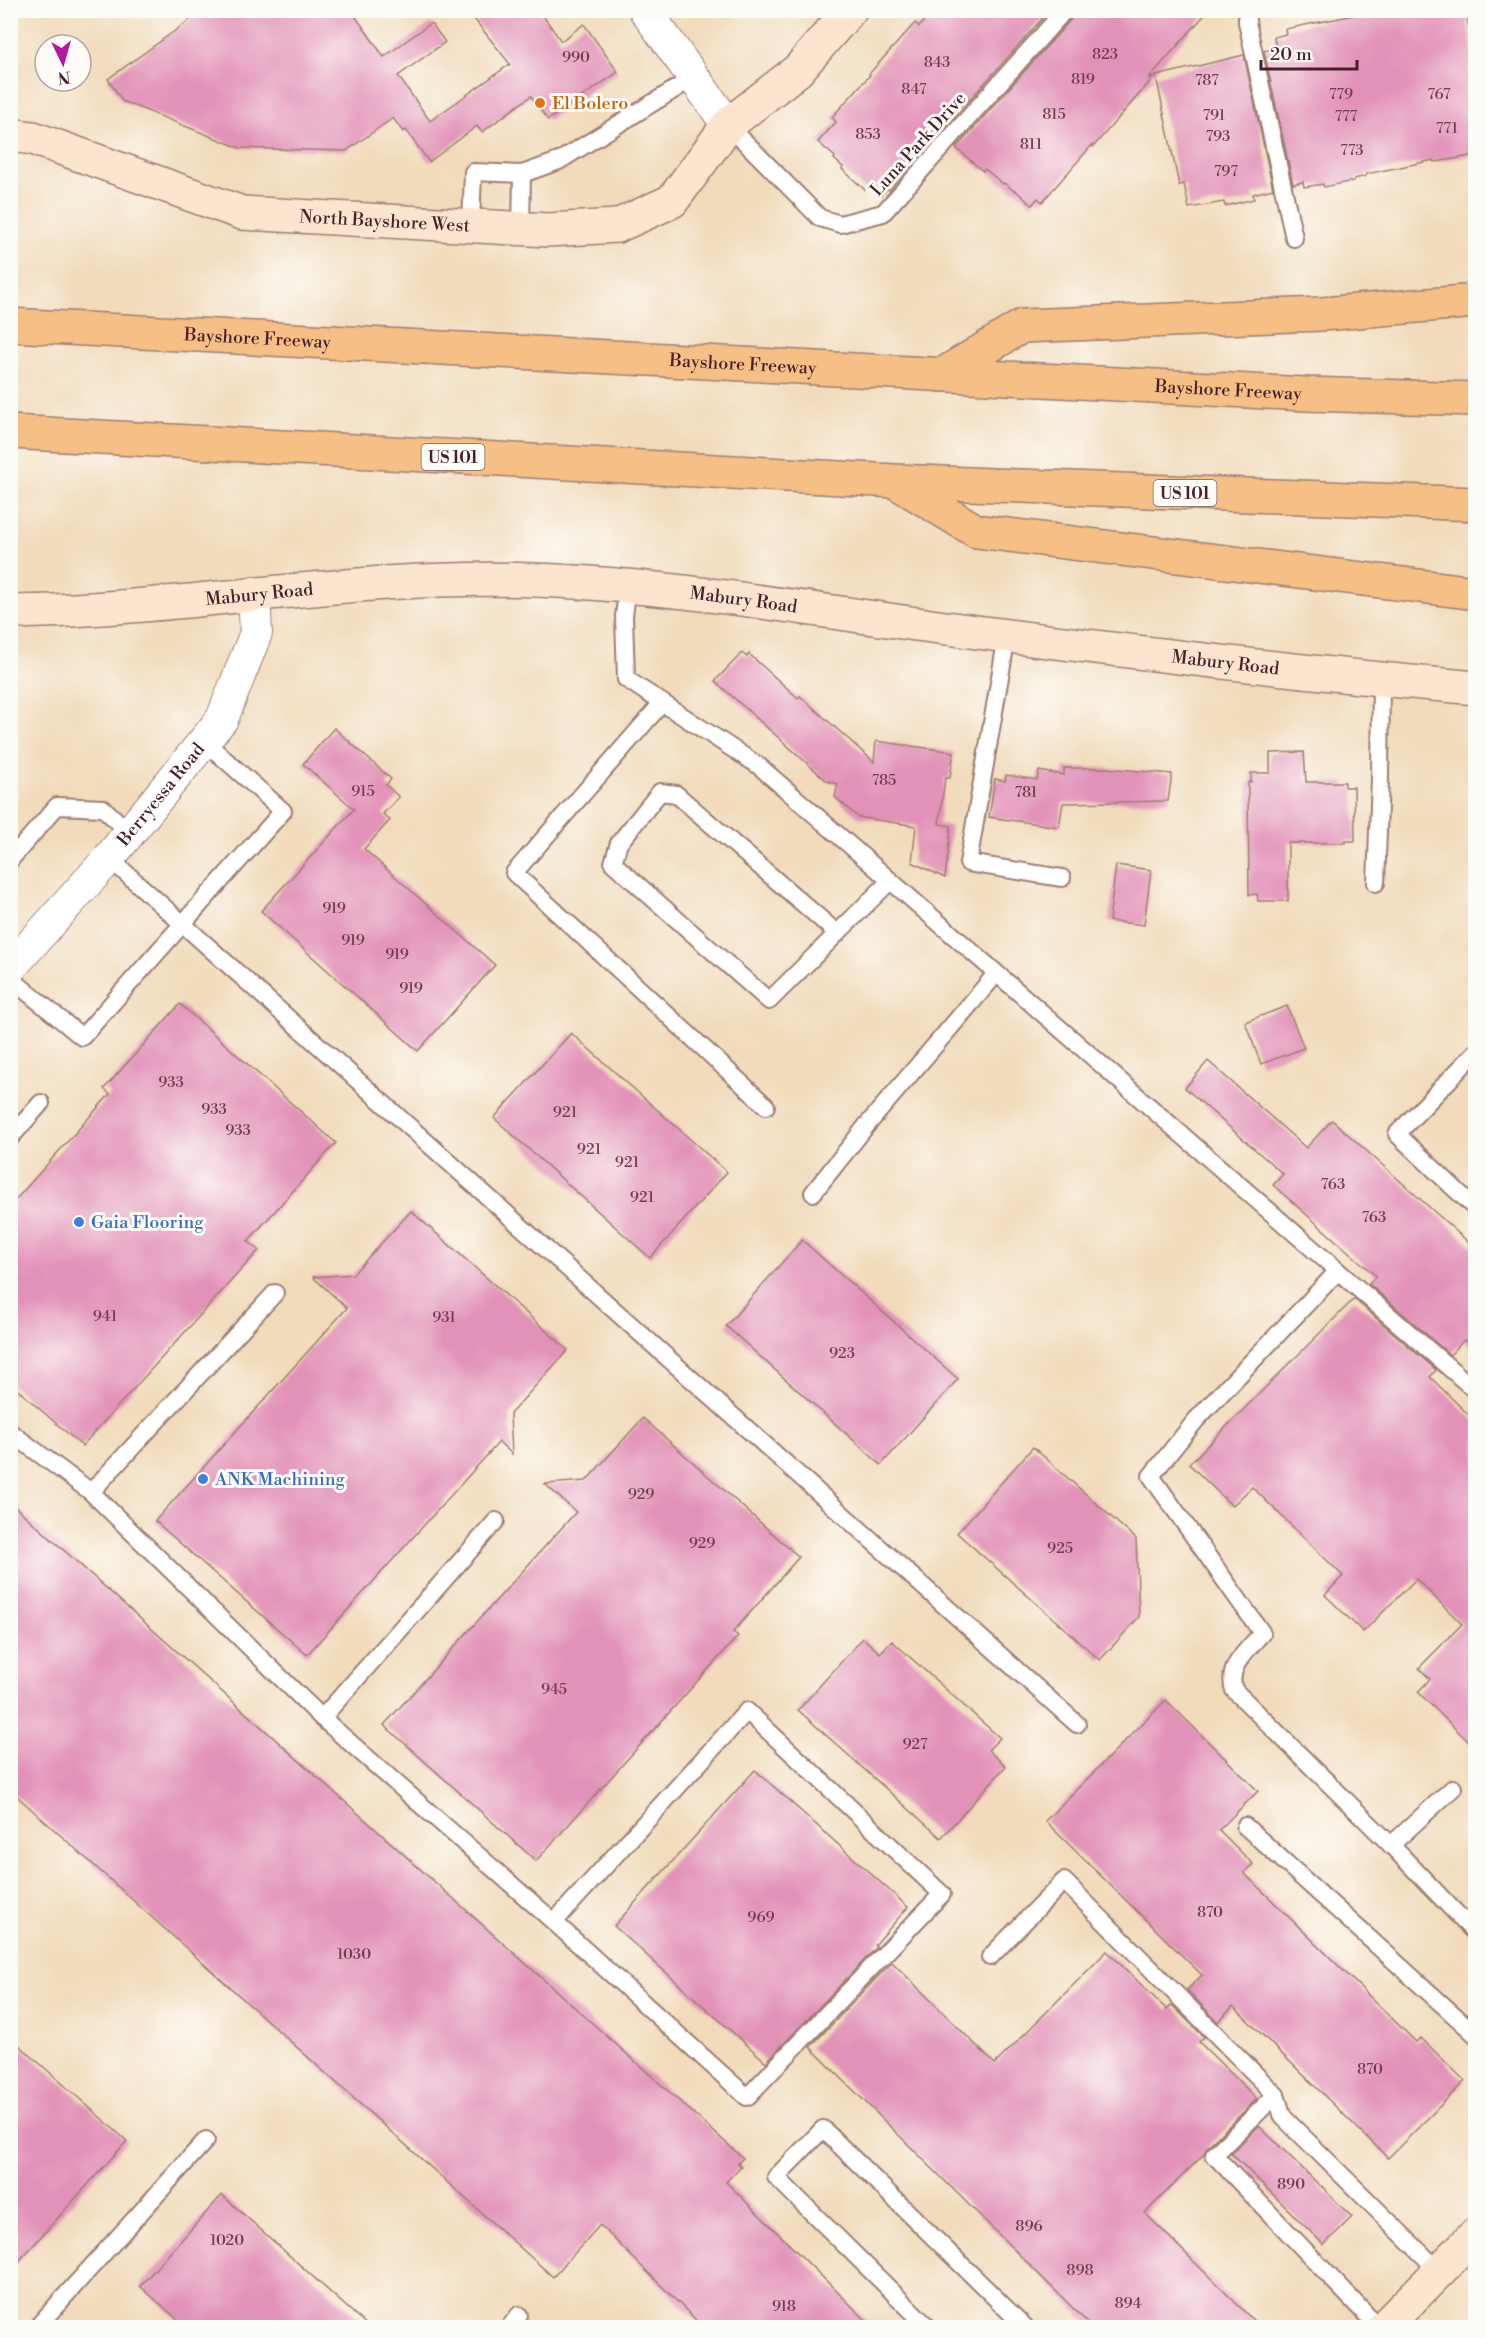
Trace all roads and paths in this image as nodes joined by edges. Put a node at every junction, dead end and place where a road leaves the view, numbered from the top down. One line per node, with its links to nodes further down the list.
1 (645, 10): 5 (street)
2 (849, 10): 6 (street)
3 (1065, 10): 6 (lane, Luna Park Drive)
4 (1247, 10): 11 (lane)
5 (693, 78): 6 (street); 8 (lane)
6 (728, 125): 10 (street, North Bayshore West)
7 (10, 135): 9 (street, North Bayshore West)
8 (522, 174): 9 (lane); 10 (lane)
9 (471, 226): 10 (street, North Bayshore West)
10 (521, 228)
11 (1294, 238)
12 (1476, 301): 14 (highway)
13 (10, 325): 14 (highway, Bayshore Freeway)
14 (942, 375): 15 (highway, Bayshore Freeway)
15 (1476, 399)
16 (10, 432): 17 (highway, US 101)
17 (895, 481): 18 (highway, US 101); 21 (highway)
18 (1476, 504)
19 (628, 585): 20 (street, Mabury Road); 23 (street, Mabury Road); 26 (lane)
20 (254, 593): 22 (street, Mabury Road); 27 (street, Berryessa Road)
21 (1476, 593)
22 (10, 612)
23 (1007, 636): 24 (street, Mabury Road); 31 (lane)
24 (1381, 680): 25 (street, Mabury Road); 33 (lane)
25 (1476, 688)
26 (662, 703): 32 (lane); 41 (lane)
27 (203, 740): 28 (street, Berryessa Road); 34 (lane)
28 (130, 833): 29 (street, Berryessa Road); 30 (lane)
29 (109, 858): 34 (lane); 36 (street, Berryessa Road)
30 (10, 860)
31 (1062, 878)
32 (890, 881): 35 (lane); 37 (lane)
33 (1376, 883)
34 (183, 925): 38 (lane); 52 (lane)
35 (837, 933): 35 (lane)
36 (10, 968)
37 (996, 974): 43 (lane); 45 (lane)
38 (10, 978)
39 (1476, 1052): 44 (lane)
40 (41, 1103): 42 (lane)
41 (766, 1106)
42 (10, 1138)
43 (813, 1193)
44 (1476, 1209)
45 (1338, 1271): 47 (lane); 55 (lane)
46 (275, 1293): 49 (lane)
47 (1476, 1391)
48 (10, 1432): 49 (lane)
49 (91, 1492): 51 (lane)
50 (496, 1521): 51 (lane)
51 (322, 1718): 56 (lane)
52 (1077, 1725)
53 (1453, 1788): 55 (lane)
54 (1245, 1826): 59 (lane)
55 (1391, 1845): 57 (lane)
56 (554, 1922): 56 (lane)
57 (1476, 1934)
58 (990, 1957): 60 (lane)
59 (1476, 2035)
60 (1276, 2095): 63 (lane); 67 (lane)
61 (206, 2140): 64 (lane)
62 (1476, 2234): 63 (street)
63 (1440, 2272): 67 (street)
64 (36, 2328)
65 (929, 2328): 66 (lane)
66 (1026, 2328)
67 (1381, 2328)

